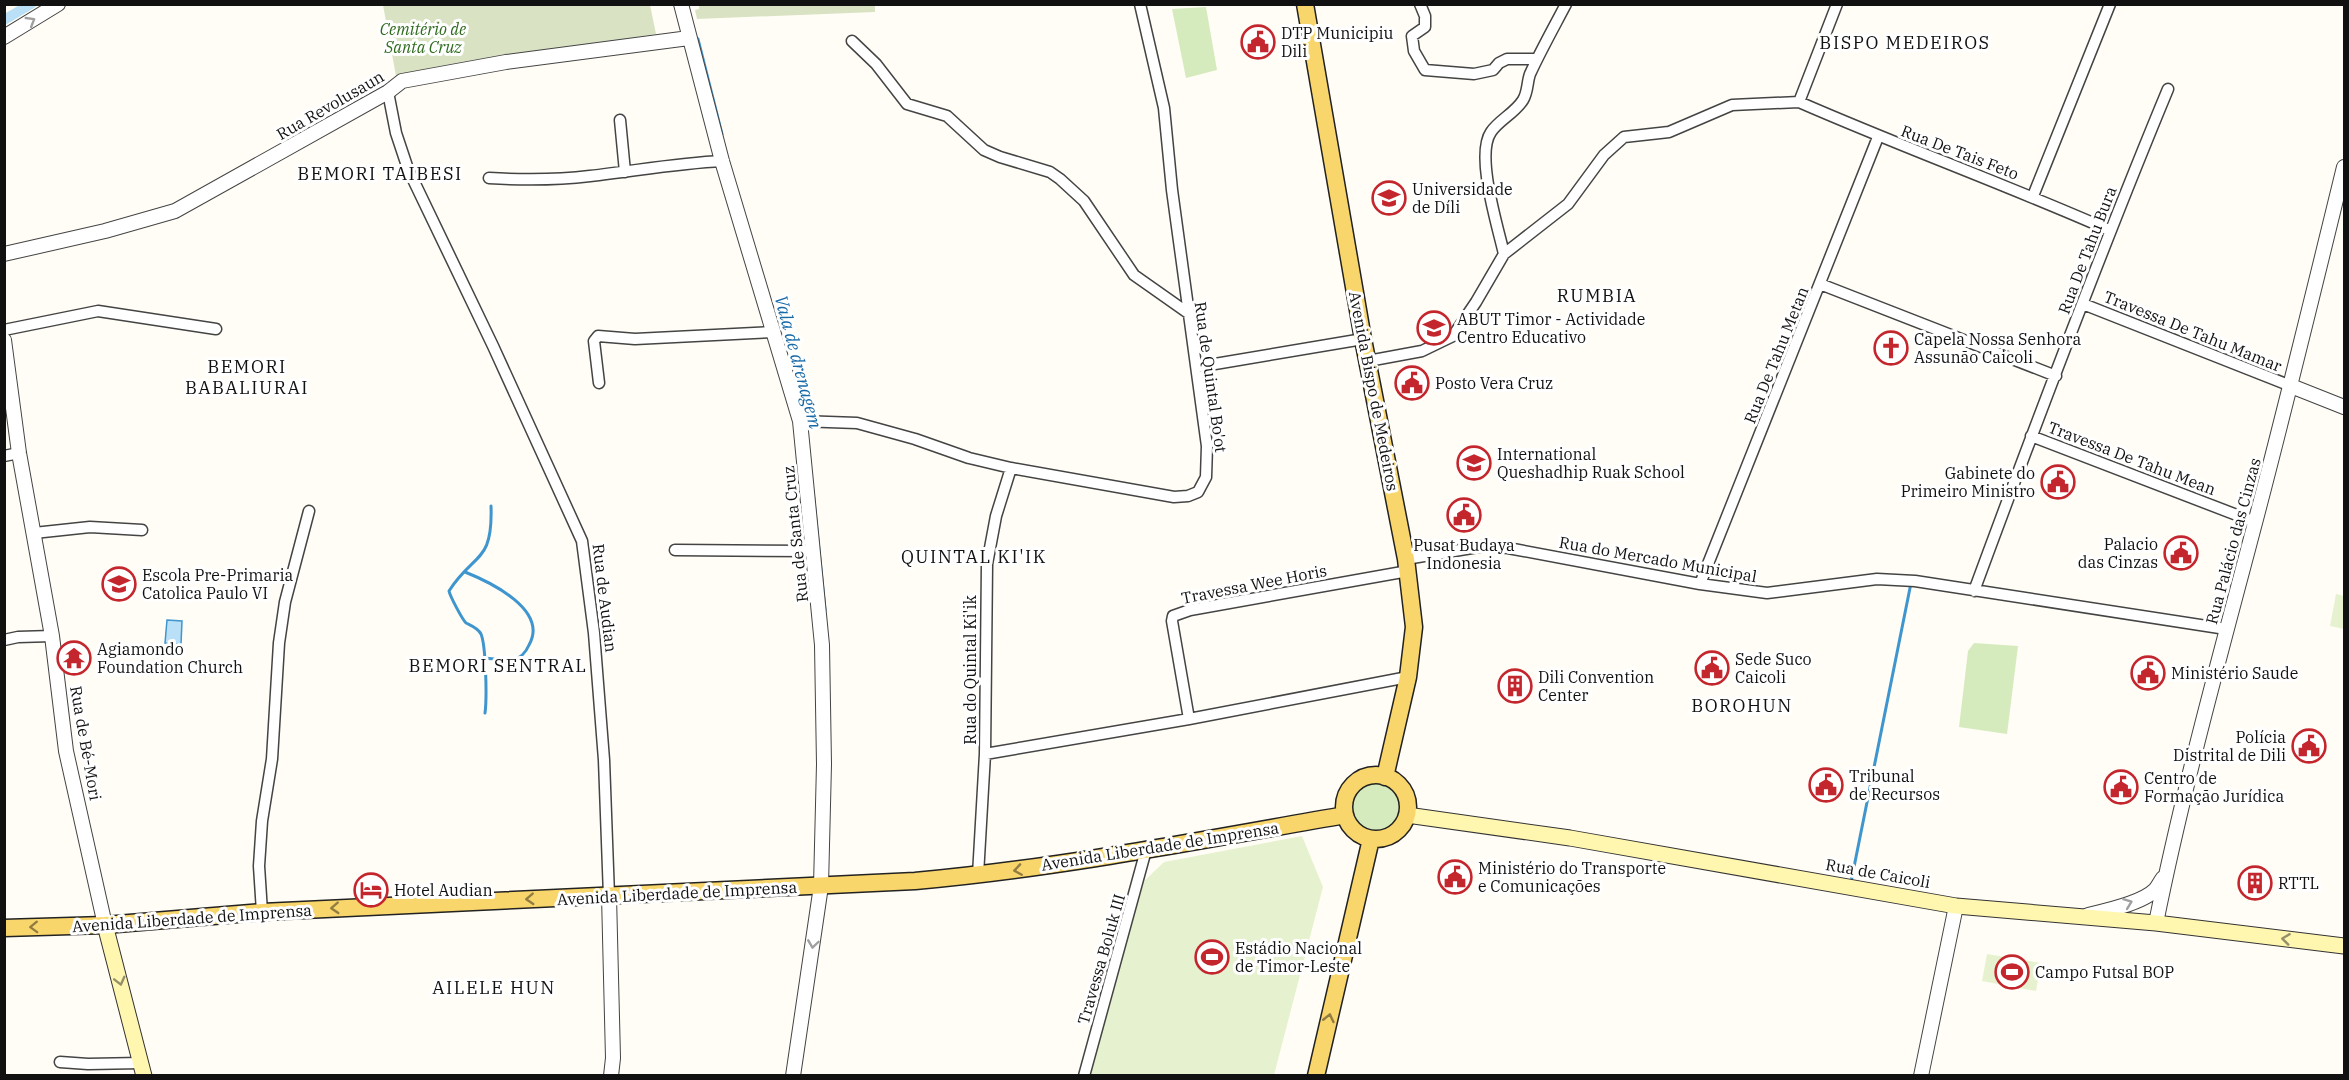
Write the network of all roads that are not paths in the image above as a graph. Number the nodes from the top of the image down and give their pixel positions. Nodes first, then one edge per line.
1 (58, 4) edge
2 (681, 4) edge
3 (1140, 4) edge
4 (1305, 4) edge
5 (1420, 4) edge
6 (1566, 4) edge
7 (1837, 4) edge
8 (2110, 4) edge
9 (4, 37) edge
10 (689, 38) junction
11 (852, 41) dead end
12 (1537, 59) junction
13 (2168, 89) dead end
14 (388, 93) junction
15 (1799, 102) junction
16 (620, 120) dead end
17 (1878, 136) junction
18 (723, 160) junction
19 (2344, 167) edge
20 (625, 172) junction
21 (489, 178) dead end
22 (2033, 196) junction
23 (2109, 230) junction
24 (4, 254) edge
25 (1504, 254) junction
26 (1820, 284) junction
27 (2083, 304) junction
28 (1188, 313) junction
29 (4, 330) edge
30 (216, 330) dead end
31 (774, 332) junction
32 (1363, 339) junction
33 (4, 340) edge
34 (1368, 361) junction
35 (1197, 367) junction
36 (2056, 376) junction
37 (599, 384) dead end
38 (2291, 386) junction
39 (2344, 407) edge
40 (805, 421) junction
41 (10, 424) edge
42 (2031, 436) junction
43 (19, 453) junction
44 (4, 456) edge
45 (1011, 468) junction
46 (309, 511) dead end
47 (2255, 522) junction
48 (142, 530) dead end
49 (34, 533) junction
50 (675, 550) dead end
51 (813, 551) junction
52 (1407, 565) junction
53 (1700, 584) junction
54 (1974, 591) junction
55 (2226, 629) junction
56 (52, 636) junction
57 (4, 640) edge
58 (1408, 677) junction
59 (1189, 719) junction
60 (985, 754) junction
61 (1385, 777) junction
62 (1407, 814) junction
63 (1345, 815) junction
64 (1371, 839) junction
65 (1146, 850) junction
66 (2166, 873) junction
67 (978, 876) junction
68 (821, 886) junction
69 (609, 896) junction
70 (1956, 906) junction
71 (262, 912) junction
72 (2081, 916) junction
73 (2156, 923) junction
74 (105, 924) junction
75 (4, 928) edge
76 (2344, 945) edge
77 (60, 1062) dead end
78 (142, 1069) edge
79 (611, 1076) edge
80 (793, 1076) edge
81 (1084, 1076) edge
82 (1316, 1076) edge
83 (1921, 1076) edge

9 -> 1 street
2 - 10 street, Rua de Santa Cruz
3 - 28 street, Rua de Quintal Bo'ot
4 - 32 main road, Avenida Bispo de Medeiros
5 - 12 street
6 - 12 street
7 - 15 street
8 - 22 street
10 - 14 street, Rua Revolusaun
10 - 18 street, Rua de Santa Cruz
11 - 28 street
12 - 25 street
13 - 23 street, Rua De Tahu Bura
14 - 24 street, Rua Revolusaun
14 - 69 street, Rua de Audian
15 - 17 street, Rua De Tais Feto
15 - 25 street
16 - 20 street
17 - 22 street, Rua De Tais Feto
17 - 26 street, Rua De Tahu Metan
18 - 20 street
18 - 31 street, Rua de Santa Cruz
19 - 38 street, Rua Palácio das Cinzas
20 - 21 street
22 - 23 street, Rua De Tais Feto
23 - 27 street, Rua De Tahu Bura
25 - 34 street
26 - 36 street
26 - 53 street, Rua De Tahu Metan
27 - 36 street, Rua De Tahu Bura
27 - 38 street, Travessa De Tahu Mamar
28 - 35 street, Rua de Quintal Bo'ot
29 - 30 street
31 - 37 street
31 - 40 street, Rua de Santa Cruz
32 - 34 main road, Avenida Bispo de Medeiros
32 - 35 street
33 - 41 street, Rua de Bé-Mori
34 - 52 main road, Avenida Bispo de Medeiros
35 - 45 street, Rua de Quintal Bo'ot
36 - 42 street, Rua De Tahu Bura
38 - 39 street
38 - 47 street, Rua Palácio das Cinzas
40 - 45 street, Rua de Quintal Bo'ot
40 - 51 street, Rua de Santa Cruz
41 - 43 street, Rua de Bé-Mori
42 - 47 street, Travessa De Tahu Mean
42 - 54 street, Rua De Tahu Bura
43 - 44 street
43 - 49 street, Rua de Bé-Mori
45 - 60 street, Rua do Quintal Ki'ik
46 - 71 street
47 - 55 street, Rua Palácio das Cinzas
48 - 49 street
49 - 56 street, Rua de Bé-Mori
50 - 51 street
51 - 68 street, Rua de Santa Cruz
52 - 53 street, Rua do Mercado Municipal
52 - 58 main road, Avenida Bispo de Medeiros
52 - 59 street, Travessa Wee Horis
53 - 54 street, Rua do Mercado Municipal
54 - 55 street, Rua do Mercado Municipal
55 - 66 street, Rua Palácio das Cinzas
56 - 57 street
56 - 74 street, Rua de Bé-Mori
58 - 59 street
58 - 61 main road, Avenida Bispo de Medeiros
59 - 60 street
60 - 67 street, Rua do Quintal Ki'ik
61 - 62 main road
61 - 63 main road
62 - 64 main road
62 - 70 main road, Rua de Caicoli
63 - 64 main road
63 - 65 main road, Avenida Liberdade de Imprensa
82 -> 64 main road
65 -> 67 main road, Avenida Liberdade de Imprensa
65 - 81 street, Travessa Boluk III
72 -> 66 street
66 - 73 street, Rua Palácio das Cinzas
67 - 68 main road, Avenida Liberdade de Imprensa
68 - 69 main road, Avenida Liberdade de Imprensa
68 -> 80 street, Rua de Santa Cruz
69 -> 71 main road, Avenida Liberdade de Imprensa
69 - 79 street, Rua de Audian
70 - 72 main road, Rua de Caicoli
70 - 83 street
71 - 74 main road, Avenida Liberdade de Imprensa
72 - 73 main road, Rua de Caicoli
76 -> 73 main road, Rua de Caicoli
74 -> 75 main road, Avenida Liberdade de Imprensa
74 -> 78 main road, Rua de Bé-Mori
77 - 78 street

